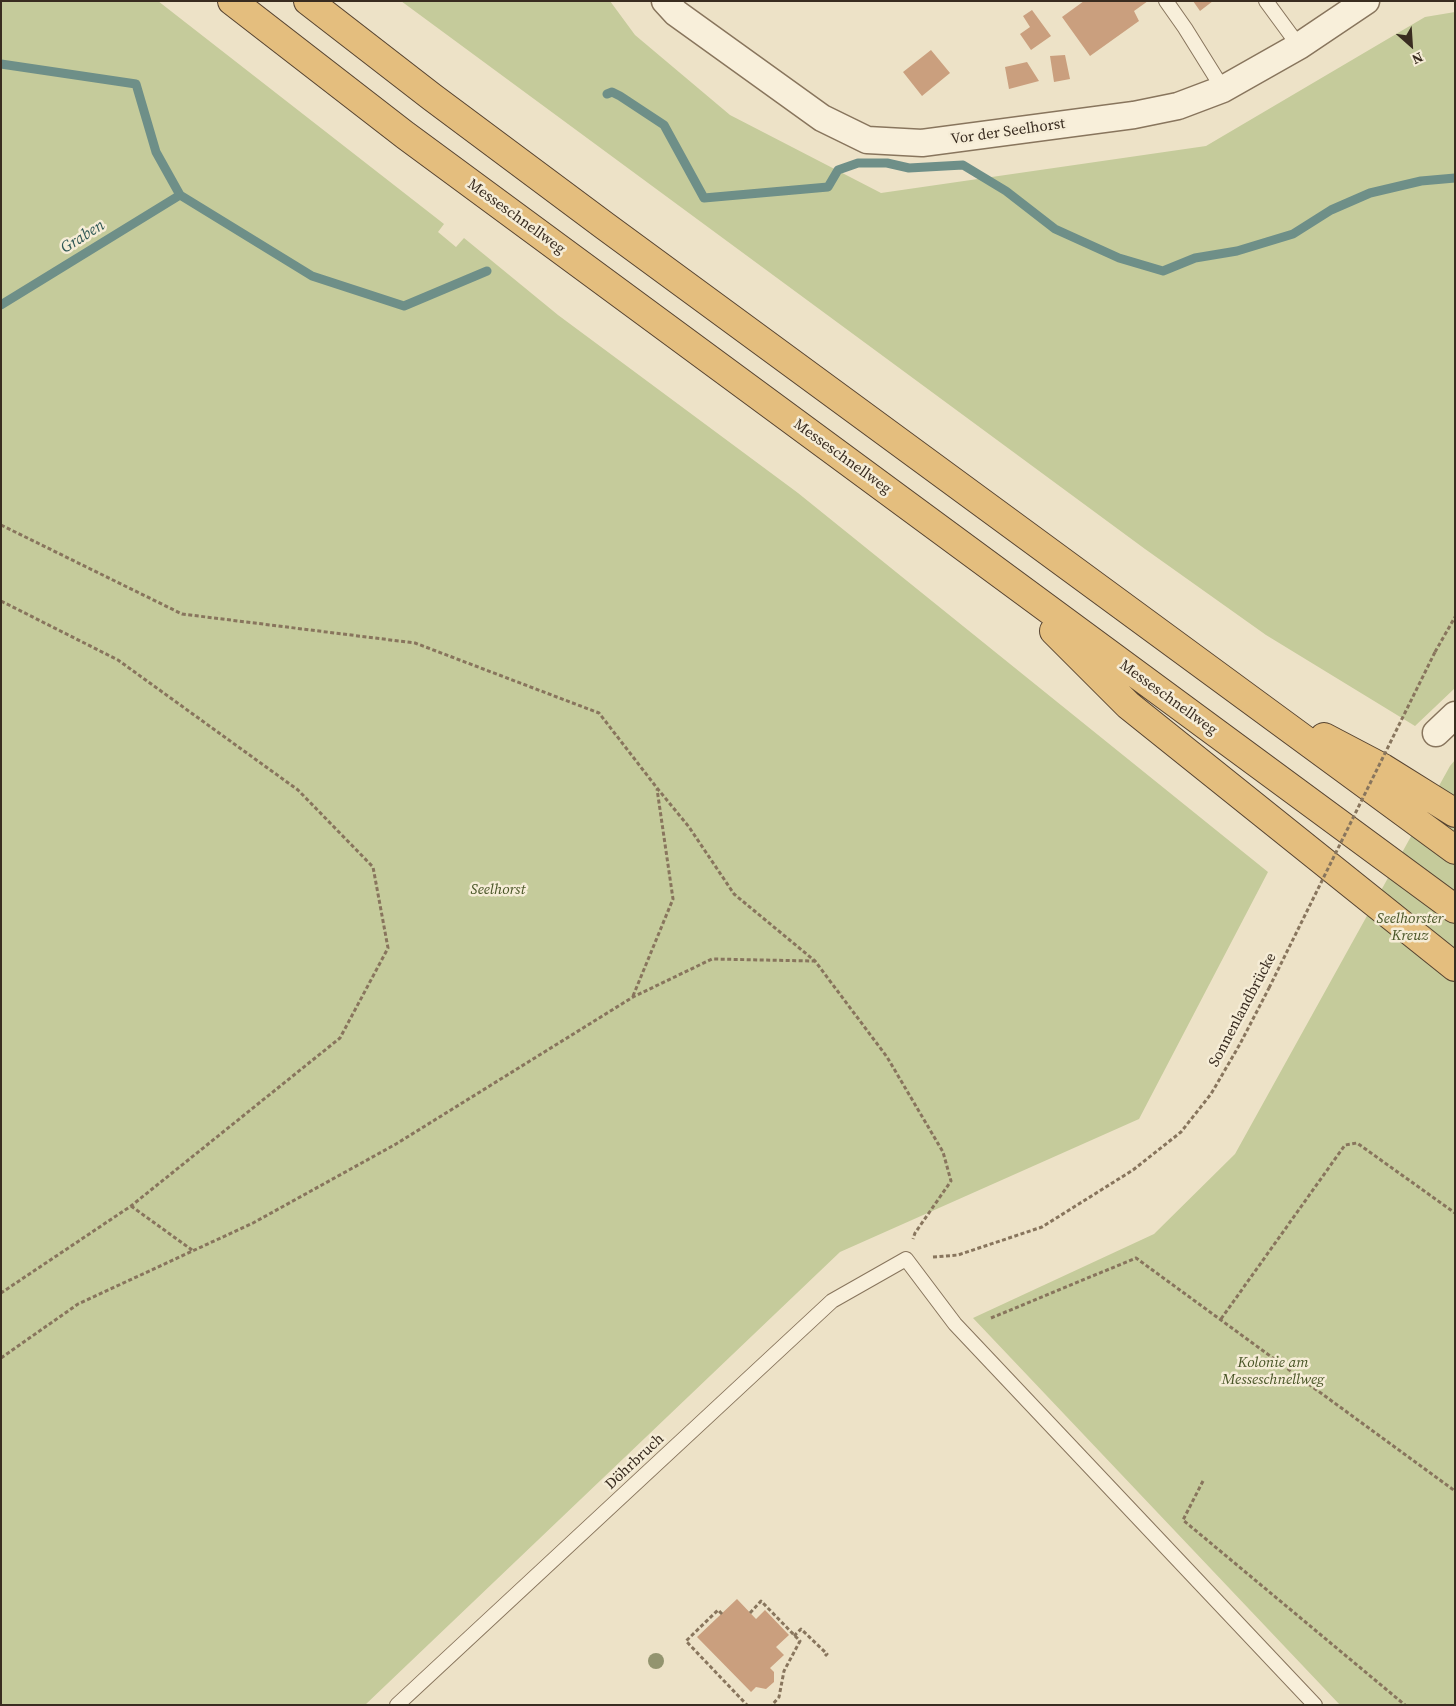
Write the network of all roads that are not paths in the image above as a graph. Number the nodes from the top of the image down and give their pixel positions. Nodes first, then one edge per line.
1 (232, 1) edge
2 (308, 1) edge
3 (665, 1) edge
4 (1166, 1) edge
5 (1266, 1) edge
6 (1366, 1) edge
7 (1299, 46) junction
8 (1224, 89) junction
9 (987, 565) junction
10 (1247, 698) junction
11 (1455, 716) edge
12 (1436, 733) dead end
13 (1455, 813) edge
14 (1455, 850) edge
15 (1455, 910) edge
16 (1455, 967) edge
17 (397, 1705) edge
18 (1315, 1705) edge

1 - 9 highway, Messeschnellweg
2 - 10 highway
3 - 8 street, Vor der Seelhorst
4 - 8 lane
5 - 7 lane
6 - 7 street, Vor der Seelhorst
7 - 8 street, Vor der Seelhorst
9 - 15 highway, Messeschnellweg
9 - 16 highway
10 - 13 highway
10 - 14 highway
11 - 12 street
17 - 18 lane, Döhrbruch

